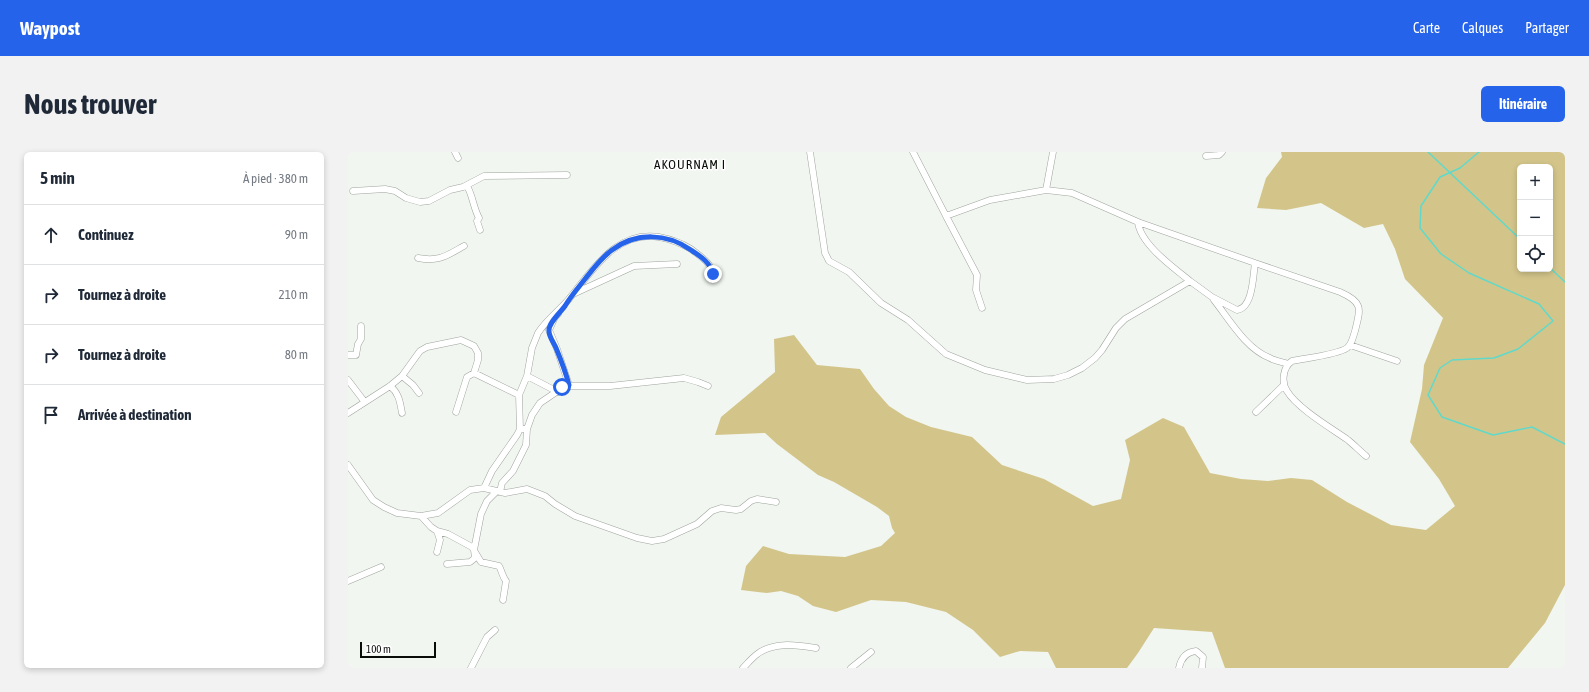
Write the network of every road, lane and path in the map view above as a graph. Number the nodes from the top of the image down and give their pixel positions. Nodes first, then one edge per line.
1 (810, 152) edge
2 (913, 152) edge
3 (1053, 152) edge
4 (1222, 152) edge
5 (1206, 156) dead end
6 (567, 175) dead end
7 (467, 186) junction
8 (1046, 190) junction
9 (354, 191) dead end
10 (946, 216) junction
11 (1138, 222) junction
12 (480, 230) dead end
13 (464, 246) dead end
14 (418, 258) dead end
15 (1255, 263) junction
16 (678, 264) dead end
17 (713, 279) dead end
18 (1190, 281) junction
19 (570, 297) junction
20 (1212, 297) junction
21 (982, 308) dead end
22 (361, 326) dead end
23 (542, 326) junction
24 (549, 330) junction
25 (1350, 345) junction
26 (348, 355) edge
27 (1397, 361) dead end
28 (1288, 364) junction
29 (474, 373) junction
30 (402, 376) junction
31 (527, 376) junction
32 (348, 380) edge
33 (569, 385) junction
34 (1284, 385) junction
35 (390, 386) junction
36 (708, 386) dead end
37 (558, 392) junction
38 (420, 393) dead end
39 (519, 394) junction
40 (364, 401) junction
41 (348, 412) edge
42 (456, 412) dead end
43 (1256, 412) dead end
44 (402, 413) dead end
45 (520, 429) junction
46 (527, 429) junction
47 (1366, 456) dead end
48 (348, 465) edge
49 (484, 488) junction
50 (499, 492) junction
51 (776, 502) dead end
52 (421, 516) junction
53 (437, 532) junction
54 (474, 550) junction
55 (437, 552) dead end
56 (447, 564) dead end
57 (381, 567) dead end
58 (348, 581) edge
59 (503, 600) dead end
60 (495, 630) dead end
61 (816, 648) dead end
62 (871, 652) dead end
63 (471, 668) edge
64 (743, 668) edge
65 (851, 668) edge
66 (1179, 668) edge
67 (1202, 668) edge

1 - 18 street
2 - 10 street
3 - 8 street
4 - 5 street
6 - 7 street
7 - 9 street
7 - 12 street
8 - 10 street
8 - 11 street
10 - 21 street
11 - 15 street
11 - 18 street
13 - 14 street
15 - 20 street
15 - 25 street
16 - 19 street
17 - 19 street
18 - 20 street
19 - 23 street
19 - 24 street
20 - 28 street
22 - 26 street
23 - 24 street
23 - 31 street
24 - 33 street
25 - 27 street
25 - 28 street
28 - 34 street
29 - 30 street
29 - 39 street
29 - 42 street
30 - 35 street
30 - 38 street
31 - 37 street
31 - 39 street
32 - 40 street
33 - 36 street
33 - 37 street
34 - 43 street
34 - 47 street
35 - 40 street
35 - 44 street
37 - 46 street
39 - 45 street
40 - 41 street
45 - 46 street
45 - 49 street
46 - 50 street
48 - 52 street
49 - 50 street
49 - 52 street
50 - 51 street
50 - 54 street
52 - 53 street
53 - 54 street
53 - 55 street
54 - 56 street
54 - 59 street
57 - 58 street
60 - 63 street
61 - 64 street
62 - 65 street
66 - 67 street

